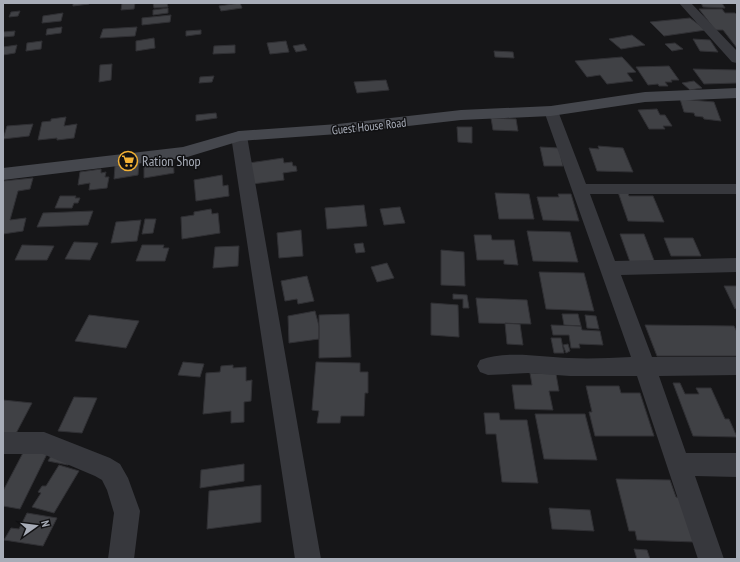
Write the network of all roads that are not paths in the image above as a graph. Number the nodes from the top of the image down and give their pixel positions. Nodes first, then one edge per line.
1 (685, 3) edge
2 (737, 59) edge
3 (737, 93) edge
4 (551, 111) junction
5 (239, 136) junction
6 (3, 174) edge
7 (580, 189) junction
8 (737, 189) edge
9 (737, 265) edge
10 (608, 268) junction
11 (488, 366) dead end
12 (737, 366) edge
13 (645, 367) junction
14 (3, 443) edge
15 (679, 464) junction
16 (737, 464) edge
17 (120, 559) edge
18 (308, 559) edge
19 (711, 559) edge

1 - 2 street
3 - 4 main road, Guest House Road
4 - 5 main road, Guest House Road
4 - 7 street
5 - 6 main road, Guest House Road
5 - 18 street
7 - 8 street
7 - 10 street
9 - 10 street
10 - 13 street
11 - 13 street
12 - 13 street
13 - 15 street
14 - 17 street
15 - 16 street
15 - 19 street

